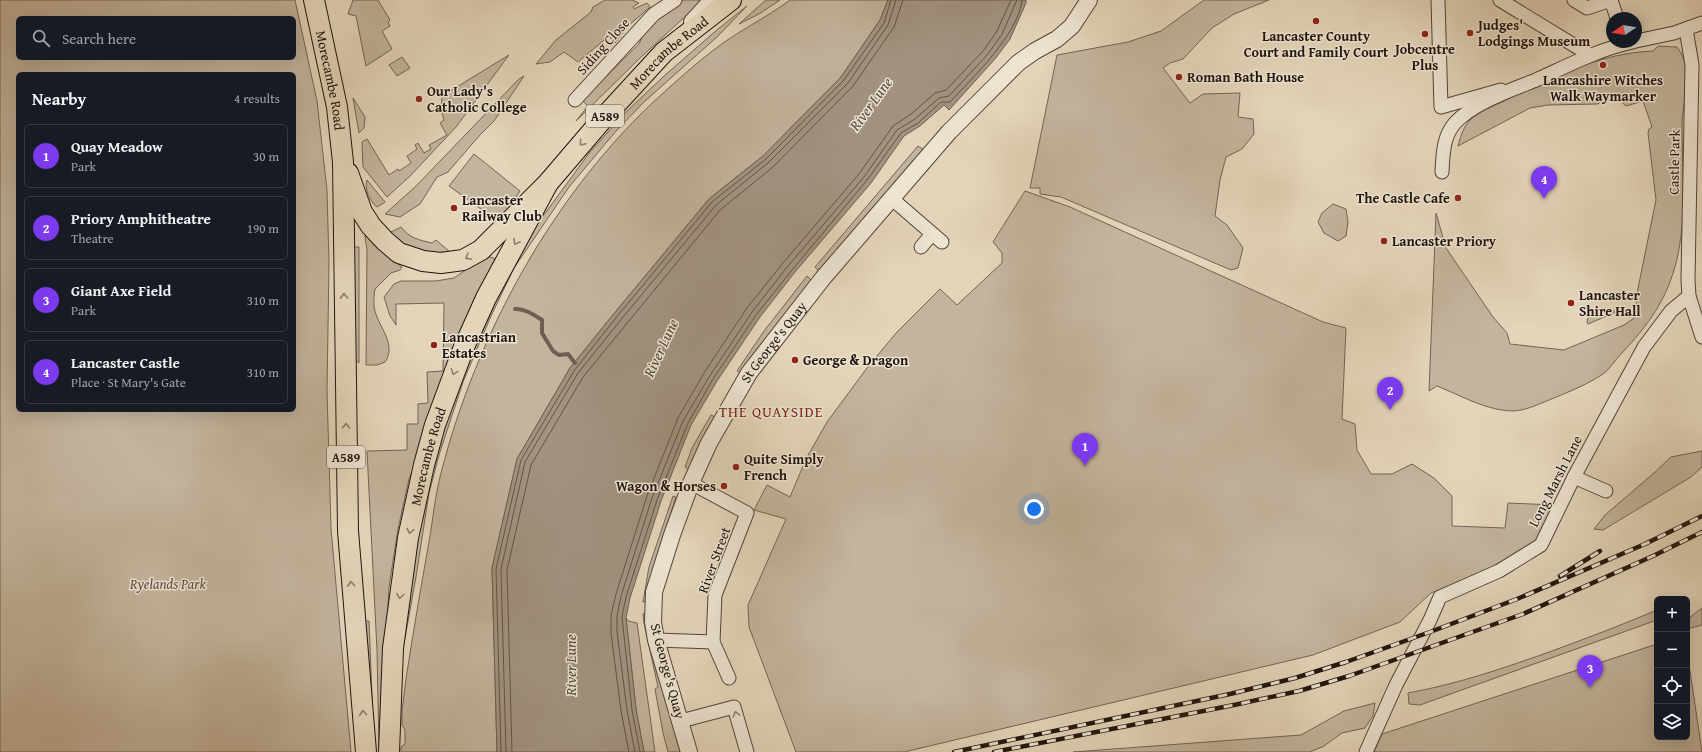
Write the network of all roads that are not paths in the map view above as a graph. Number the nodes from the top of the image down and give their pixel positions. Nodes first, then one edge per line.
1 (314, 0) edge
2 (675, 0) edge
3 (712, 0) edge
4 (731, 0) edge
5 (1088, 0) edge
6 (1438, 0) edge
7 (1500, 0) edge
8 (1574, 0) edge
9 (1611, 0) edge
10 (1615, 12) edge
11 (1702, 23) edge
12 (1686, 29) junction
13 (1642, 39) edge
14 (1611, 48) edge
15 (664, 52) junction
16 (1590, 55) junction
17 (1517, 87) junction
18 (575, 100) dead end
19 (344, 162) junction
20 (1442, 172) dead end
21 (548, 183) junction
22 (891, 198) junction
23 (922, 247) dead end
24 (1689, 296) junction
25 (1702, 337) edge
26 (1574, 477) junction
27 (691, 483) junction
28 (1606, 491) dead end
29 (656, 640) junction
30 (713, 642) junction
31 (729, 678) dead end
32 (680, 721) junction
33 (366, 752) edge
34 (389, 752) edge
35 (689, 752) edge
36 (747, 752) edge
37 (1366, 752) edge

1 - 19 main road, Morecambe Road / A589
2 - 18 street, Siding Close
3 - 15 street
4 - 15 main road, Morecambe Road / A589
5 - 22 street, St George's Quay
6 - 17 street
7 - 16 street
8 - 9 street
9 - 10 street
11 - 12 street
12 - 13 street
12 - 24 street, Castle Park
14 - 16 street
15 -> 21 main road, Morecambe Road / A589
16 - 17 street
17 - 20 street
21 -> 19 main road, Morecambe Road / A589
33 -> 19 main road, Morecambe Road / A589
21 -> 34 main road, Morecambe Road / A589
22 - 23 street
22 - 27 street, St George's Quay
24 - 25 street, Castle Park
24 - 26 street, Long Marsh Lane
26 - 28 street
26 - 37 street, Long Marsh Lane
27 - 29 street, St George's Quay
27 - 30 street, River Street
29 - 30 street
29 - 32 street, St George's Quay
30 - 31 street, River Street
32 - 35 street, St George's Quay
36 -> 32 street

